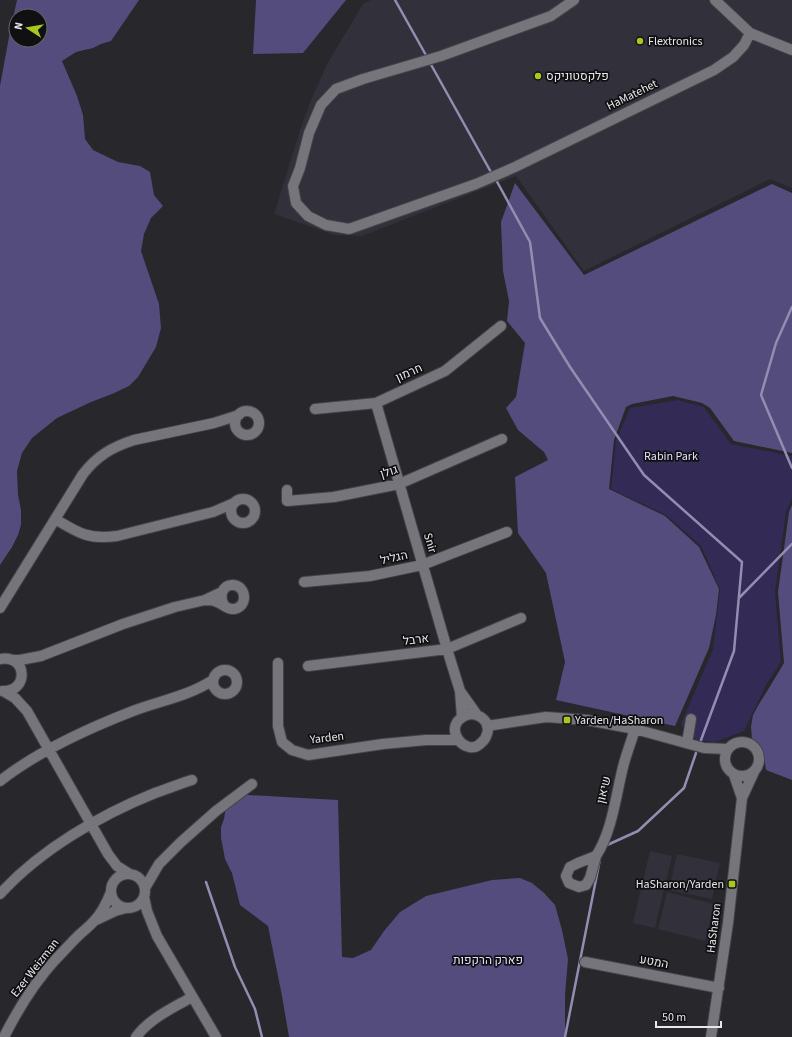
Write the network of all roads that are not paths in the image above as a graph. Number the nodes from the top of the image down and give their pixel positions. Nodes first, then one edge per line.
1 (715, 0) edge
2 (570, 2) edge
3 (750, 33) junction
4 (792, 50) edge
5 (501, 326) dead end
6 (376, 402) junction
7 (315, 409) dead end
8 (239, 415) junction
9 (214, 423) junction
10 (236, 428) junction
11 (502, 439) dead end
12 (399, 484) junction
13 (287, 490) dead end
14 (234, 503) junction
15 (213, 512) junction
16 (233, 518) junction
17 (55, 519) junction
18 (507, 532) dead end
19 (422, 564) junction
20 (304, 582) dead end
21 (222, 592) junction
22 (205, 600) junction
23 (224, 605) junction
24 (0, 608) edge
25 (521, 618) dead end
26 (447, 650) junction
27 (43, 655) junction
28 (5, 658) edge
29 (278, 663) dead end
30 (308, 666) dead end
31 (21, 679) junction
32 (213, 680) junction
33 (2, 691) edge
34 (194, 691) junction
35 (460, 691) junction
36 (218, 692) junction
37 (27, 711) junction
38 (477, 715) junction
39 (691, 719) dead end
40 (459, 721) junction
41 (487, 726) junction
42 (635, 729) junction
43 (434, 740) junction
44 (458, 740) junction
45 (686, 743) junction
46 (704, 748) junction
47 (728, 749) junction
48 (48, 750) junction
49 (725, 764) junction
50 (754, 772) junction
51 (734, 775) junction
52 (192, 780) dead end
53 (0, 781) edge
54 (252, 784) dead end
55 (742, 798) junction
56 (91, 824) junction
57 (108, 854) junction
58 (596, 856) dead end
59 (159, 864) junction
60 (132, 874) junction
61 (114, 881) junction
62 (110, 892) junction
63 (145, 893) junction
64 (0, 894) edge
65 (129, 908) junction
66 (95, 921) junction
67 (152, 924) junction
68 (585, 962) dead end
69 (719, 988) junction
70 (192, 997) junction
71 (4, 1037) edge
72 (136, 1037) edge
73 (216, 1037) edge
74 (712, 1037) edge

1 - 3 street
2 - 3 street, HaMatehet
3 - 4 street
5 - 6 street, חרמון
6 - 7 street, חרמון
6 - 12 street, Snir
8 - 9 street
8 - 10 street
8 - 10 street
9 - 10 street
9 - 17 street
11 - 12 street, גולן
12 - 13 street, גולן
12 - 19 street, Snir
14 - 15 street
14 - 16 street
14 - 16 street
15 - 16 street
15 - 17 street
17 - 24 street
18 - 19 street, הגליל
19 - 20 street, הגליל
19 - 26 street, Snir
21 - 22 street
21 - 23 street
21 - 23 street
22 - 23 street
22 - 27 street
25 - 26 street, ארבל
26 - 30 street, ארבל
26 - 35 street, Snir
27 - 28 street
27 - 31 street
28 - 31 street
29 - 43 street, Yarden
31 - 33 street
31 - 37 street
32 - 34 street
32 - 36 street
32 - 36 street
33 - 37 street
34 - 36 street
34 - 48 street
35 - 38 street, Snir
35 - 40 street, Snir
37 - 48 street
38 - 40 street
38 - 41 street
39 - 45 street
40 - 43 street, Yarden
40 - 44 street
41 - 42 street
41 - 44 street
42 - 45 street
42 - 58 street, שיאון
43 - 44 street, Yarden
45 - 46 street
46 - 47 street
46 - 49 street
47 - 49 street
47 - 50 street
48 - 53 street
48 - 56 street
49 - 51 street
50 - 51 street
50 - 55 street, HaSharon
51 - 55 street, HaSharon
52 - 56 street
54 - 59 street
55 - 69 street, HaSharon
56 - 57 street
56 - 64 street
57 - 60 street
57 - 61 street
59 - 60 street
59 - 63 street
60 - 61 street
60 - 63 street
61 - 62 street
62 - 65 street
62 - 66 street
63 - 65 street
63 - 67 street
65 - 66 street
65 - 67 street
66 - 71 street, Ezer Weizman
67 - 70 street
68 - 69 street, המטע
69 - 74 street, HaSharon
70 - 72 street
70 - 73 street

